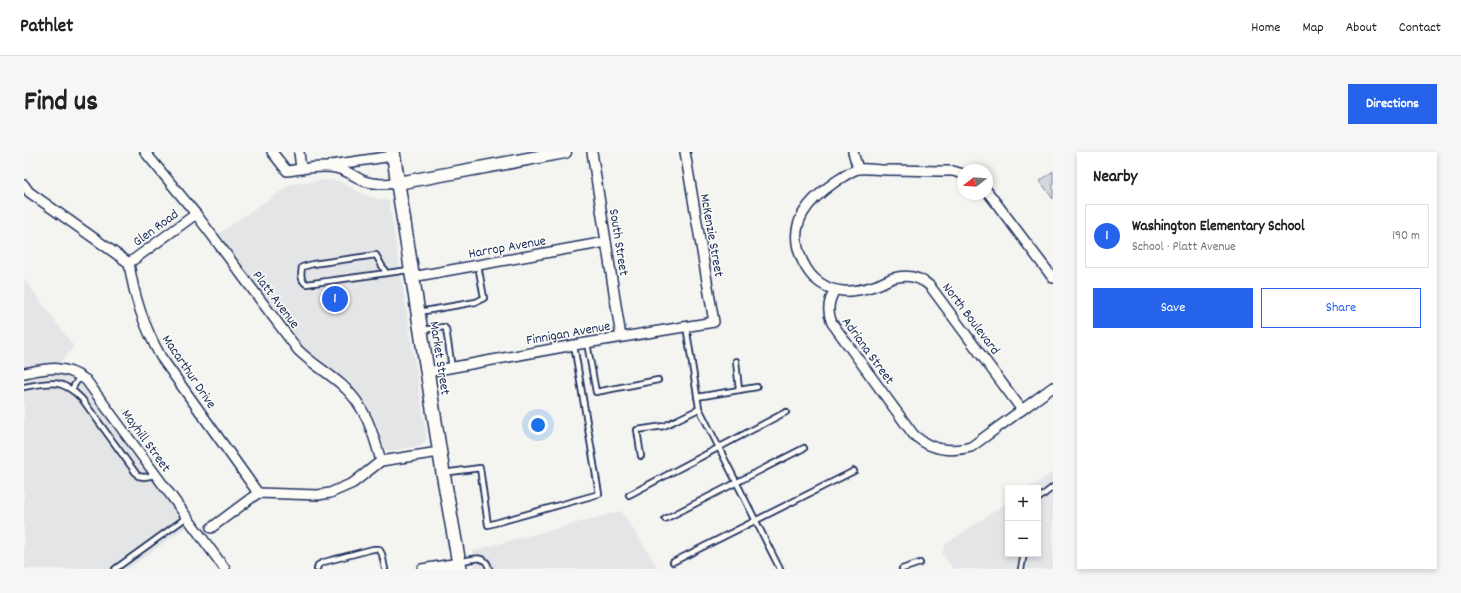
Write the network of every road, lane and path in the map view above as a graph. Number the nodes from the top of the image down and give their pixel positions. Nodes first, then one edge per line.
1 (145, 152) edge
2 (272, 152) edge
3 (299, 152) edge
4 (565, 152) edge
5 (592, 152) edge
6 (685, 152) edge
7 (853, 152) edge
8 (393, 154) edge
9 (322, 166) junction
10 (301, 169) junction
11 (858, 169) junction
12 (957, 173) edge
13 (398, 183) junction
14 (26, 191) edge
15 (993, 199) edge
16 (196, 214) junction
17 (606, 242) junction
18 (129, 263) junction
19 (478, 265) junction
20 (386, 273) junction
21 (411, 273) junction
22 (1053, 278) edge
23 (835, 290) junction
24 (418, 312) junction
25 (714, 322) joint
26 (686, 326) junction
27 (421, 330) junction
28 (621, 337) junction
29 (588, 343) junction
30 (574, 345) junction
31 (736, 361) dead end
32 (452, 368) junction
33 (427, 372) junction
34 (24, 373) edge
35 (80, 376) junction
36 (658, 380) dead end
37 (757, 387) dead end
38 (1053, 387) edge
39 (24, 388) edge
40 (72, 389) junction
41 (739, 390) junction
42 (697, 397) junction
43 (699, 409) junction
44 (1022, 410) junction
45 (786, 412) dead end
46 (719, 448) junction
47 (804, 448) dead end
48 (439, 452) junction
49 (641, 456) dead end
50 (381, 461) junction
51 (854, 472) dead end
52 (443, 473) junction
53 (156, 475) junction
54 (737, 484) junction
55 (1053, 487) edge
56 (258, 492) junction
57 (629, 495) dead end
58 (1041, 497) edge
59 (187, 517) junction
60 (665, 519) dead end
61 (756, 522) junction
62 (211, 528) dead end
63 (1023, 557) edge
64 (673, 562) dead end
65 (920, 563) dead end
66 (459, 566) edge
67 (116, 569) edge
68 (225, 569) edge
69 (317, 569) edge
70 (385, 569) edge
71 (422, 569) edge
72 (489, 569) edge
73 (780, 569) edge
74 (902, 569) edge
75 (1021, 569) edge

1 - 16 street, Platt Avenue
2 - 10 street
3 - 10 street
4 - 13 street
5 - 17 street, South Street
6 - 25 street, McKenzie Street
7 - 11 street
8 - 9 street
8 - 13 main road, Market Street
9 - 10 street
9 - 13 street
11 - 12 street
11 - 23 street
13 - 21 main road, Market Street
14 - 18 street
15 - 22 street
16 - 18 street, Glen Road
16 - 50 street, Platt Avenue
17 - 19 street, Harrop Avenue
17 - 28 street, South Street
18 - 56 street, Macarthur Drive
19 - 21 street, Harrop Avenue
19 - 24 lane
20 - 20 lane
20 - 21 lane
21 - 24 main road, Market Street
23 - 44 street, North Boulevard
23 - 44 street, Adriana Street
24 - 27 main road, Market Street
25 - 26 street, Finnigan Avenue
26 - 28 street, Finnigan Avenue
26 - 42 lane
27 - 32 lane
27 - 33 main road, Market Street
28 - 29 street, Finnigan Avenue
29 - 30 street, Finnigan Avenue
29 - 36 lane
30 - 32 street, Finnigan Avenue
30 - 52 lane
31 - 41 lane
32 - 33 street, Finnigan Avenue
33 - 48 main road, Market Street
34 - 35 street, Mayhill Street
35 - 40 lane
35 - 53 street, Mayhill Street
37 - 41 lane
38 - 44 street, Adriana Street
39 - 40 lane
40 - 53 lane
41 - 42 lane
42 - 43 lane
43 - 46 lane
43 - 49 lane
45 - 46 lane
46 - 54 lane
46 - 57 lane
47 - 54 lane
48 - 50 street
48 - 52 main road, Market Street
50 - 56 street
51 - 61 lane
52 - 66 main road, Market Street
53 - 59 street, Mayhill Street
54 - 60 lane
54 - 61 lane
55 - 58 lane
56 - 62 street
59 - 67 lane
59 - 68 street, Mayhill Street
61 - 64 lane
61 - 73 lane
63 - 75 lane
65 - 74 lane
66 - 71 street
66 - 72 lane
69 - 70 lane

